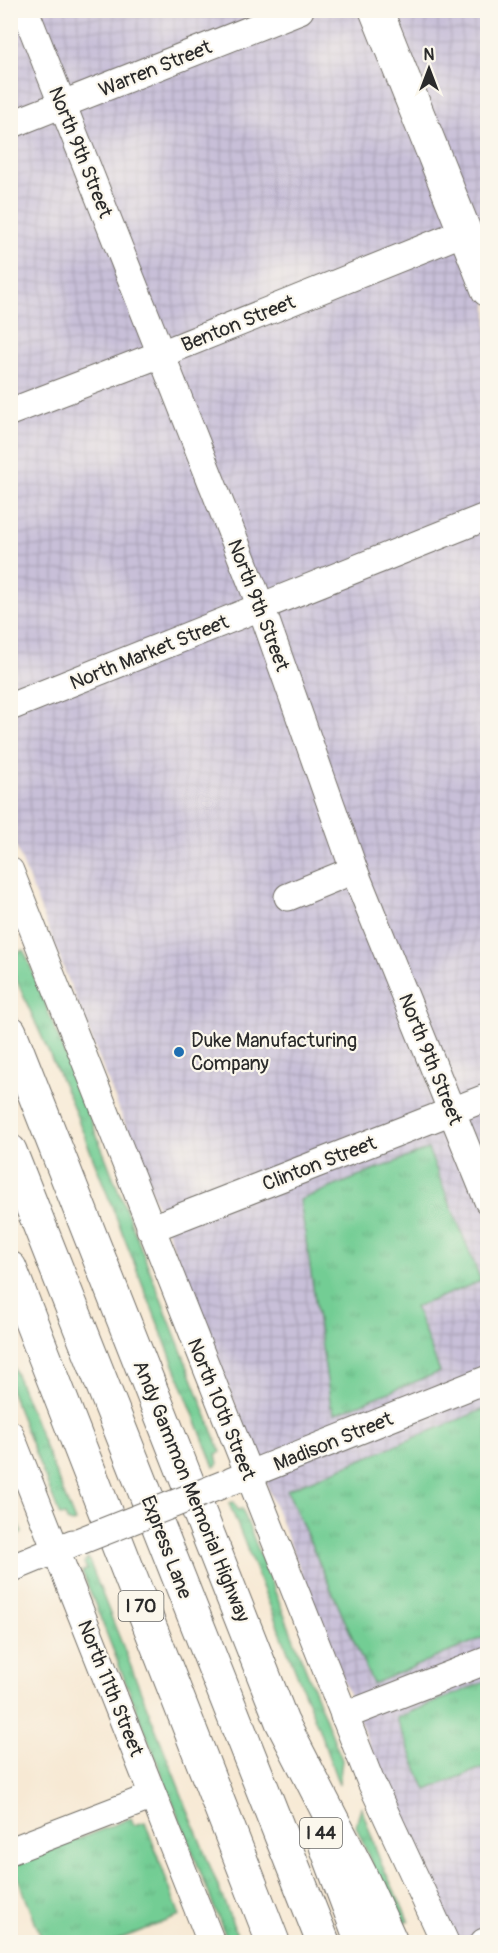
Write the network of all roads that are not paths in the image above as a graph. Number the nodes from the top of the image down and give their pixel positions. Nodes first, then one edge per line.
1 (25, 10) edge
2 (300, 10) edge
3 (376, 10) edge
4 (62, 105) junction
5 (10, 125) edge
6 (464, 232) junction
7 (488, 290) edge
8 (161, 354) junction
9 (10, 412) edge
10 (488, 516) edge
11 (261, 606) junction
12 (10, 707) edge
13 (354, 870) junction
14 (10, 871) edge
15 (288, 897) dead end
16 (10, 1032) edge
17 (488, 1097) edge
18 (452, 1111) junction
19 (10, 1151) edge
20 (488, 1201) edge
21 (150, 1229) junction
22 (10, 1268) edge
23 (488, 1378) edge
24 (10, 1434) edge
25 (236, 1479) junction
26 (68, 1545) junction
27 (10, 1569) edge
28 (488, 1660) edge
29 (344, 1716) junction
30 (282, 1722) junction
31 (153, 1796) junction
32 (10, 1851) edge
33 (211, 1942) edge
34 (273, 1942) edge
35 (322, 1942) edge
36 (362, 1942) edge
37 (391, 1942) edge
38 (445, 1942) edge

1 - 4 street, North 9th Street
2 - 4 street, Warren Street
3 - 6 main road
4 - 5 street, Warren Street
4 - 8 street, North 9th Street
6 - 7 main road
6 - 8 street, Benton Street
8 - 9 street, Benton Street
8 - 11 street, North 9th Street
10 - 11 street, North Market Street
11 - 12 street, North Market Street
11 - 13 street, North 9th Street
13 - 15 street
13 - 18 street, North 9th Street
14 - 21 street, North 10th Street
16 - 30 main road, Andy Gammon Memorial Highway
17 - 18 street, Clinton Street
18 - 20 street, North 9th Street
18 - 21 street, Clinton Street
19 - 35 main road, Express Lane
21 - 25 street, North 10th Street
22 - 34 main road, I 70
23 - 25 street, Madison Street
24 - 26 street, North 11th Street
25 - 26 street, Madison Street, bridge
25 - 29 street, North 10th Street
26 - 27 street, Madison Street
26 - 31 street, North 11th Street
28 - 29 street
29 - 38 street, North 10th Street
30 - 36 main road, I 44
30 - 37 main road, Andy Gammon Memorial Highway
31 - 32 street
31 - 33 street, North 11th Street

